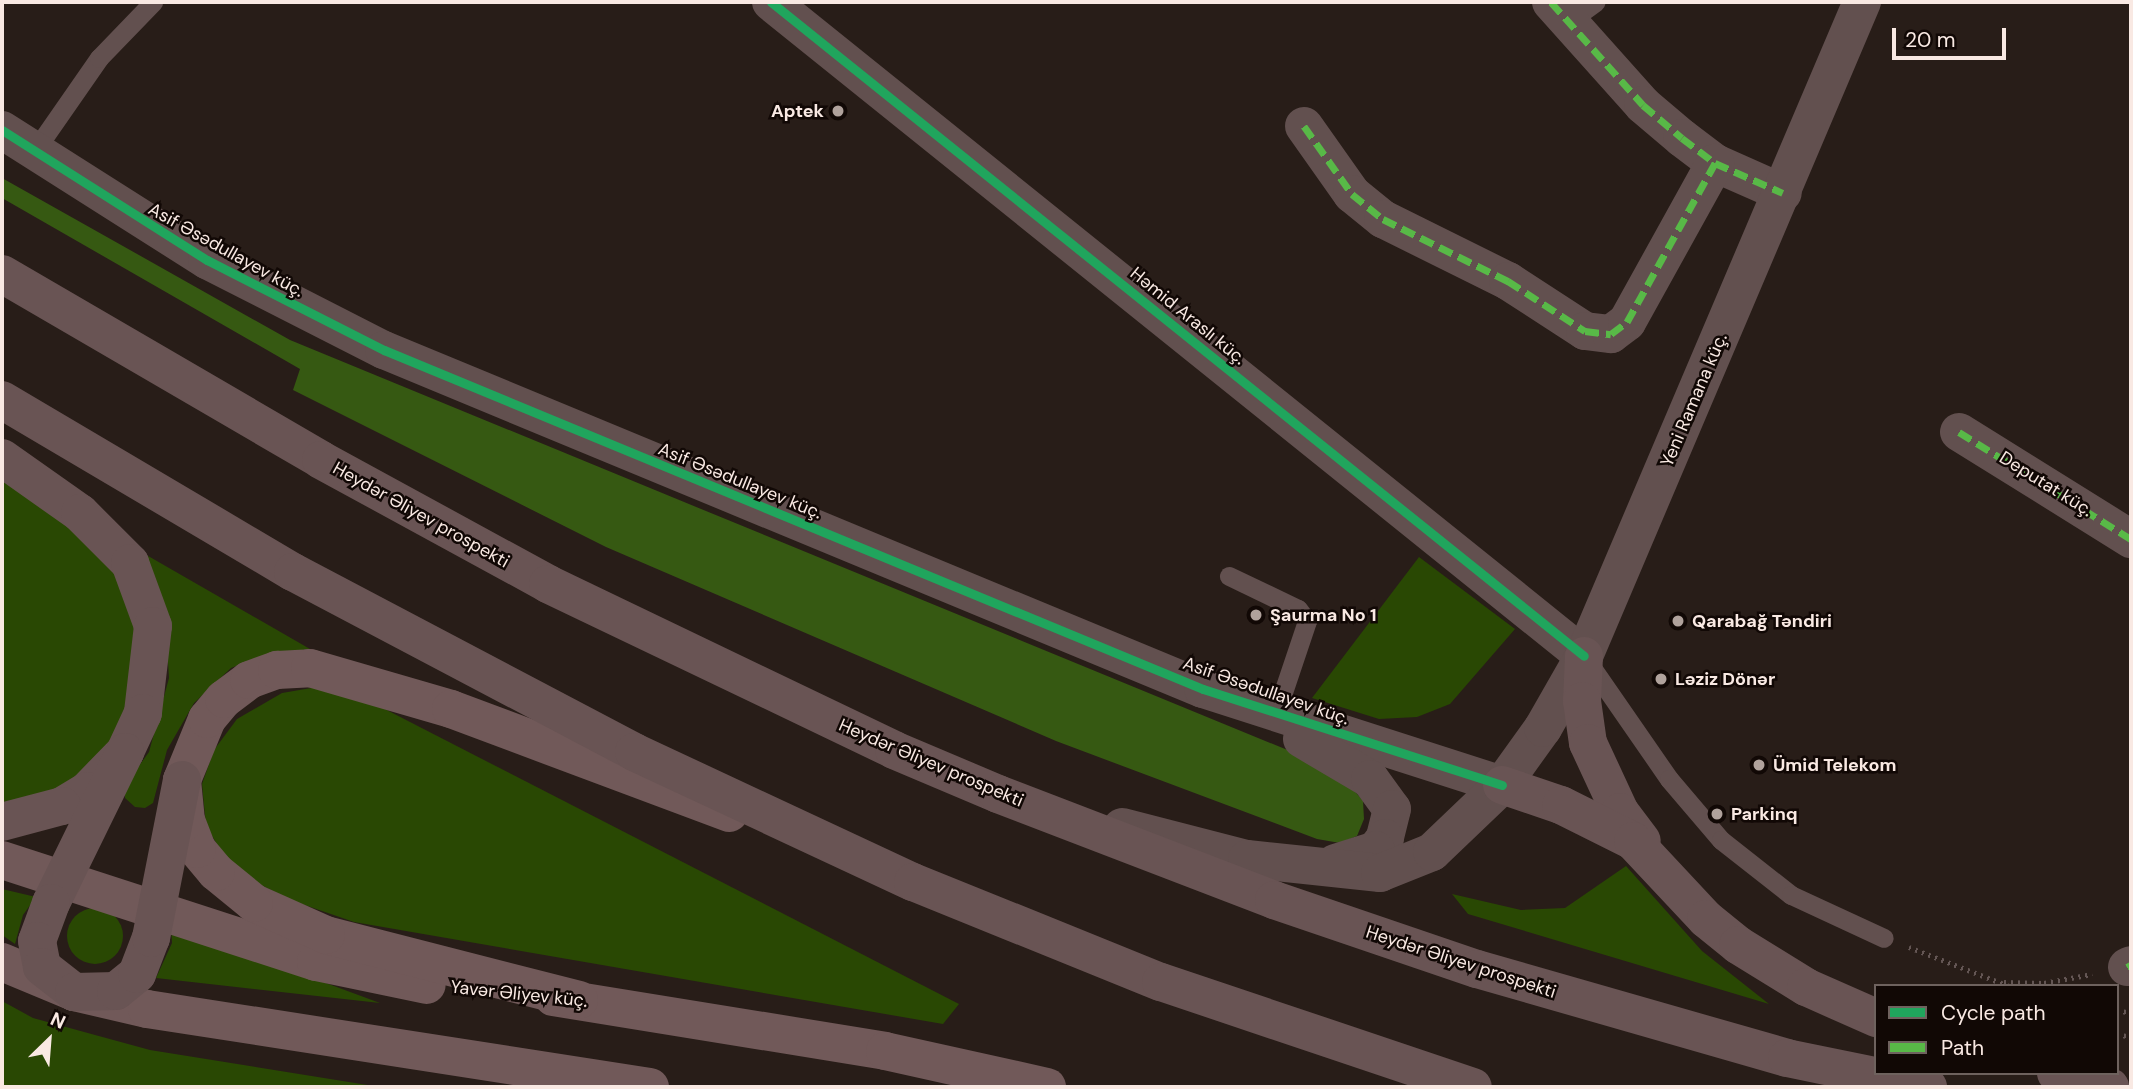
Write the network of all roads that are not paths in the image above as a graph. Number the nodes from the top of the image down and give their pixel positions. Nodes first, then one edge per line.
1 (153, 2) edge
2 (1862, 2) edge
3 (776, 3) edge
4 (1572, 9) edge
5 (1304, 126) dead end
6 (2, 130) edge
7 (33, 153) junction
8 (1715, 163) junction
9 (1783, 192) junction
10 (2, 274) edge
11 (2, 400) edge
12 (1959, 432) dead end
13 (2, 458) edge
14 (2131, 539) edge
15 (1230, 576) dead end
16 (1584, 656) junction
17 (1203, 689) junction
18 (1276, 713) junction
19 (125, 752) junction
20 (182, 780) junction
21 (1502, 785) junction
22 (998, 794) junction
23 (2, 822) edge
24 (2, 860) edge
25 (1290, 867) junction
26 (1663, 868) junction
27 (62, 878) junction
28 (913, 882) junction
29 (158, 908) junction
30 (1884, 938) road end
31 (2, 962) edge
32 (74, 992) junction
33 (579, 1000) junction
34 (1874, 1017) edge
35 (2064, 1075) edge
36 (650, 1087) edge
37 (1047, 1087) edge
38 (1473, 1087) edge
39 (1928, 1087) edge
40 (2110, 1087) edge

1 - 7 lane
2 - 9 street, Yeni Ramana küç.
3 - 16 street, Həmid Araslı küç.
4 - 8 street
5 - 8 street
6 - 7 street, Asif Əsədullayev küç.
7 - 17 street, Asif Əsədullayev küç.
8 - 9 street
9 - 16 street, Yeni Ramana küç.
10 - 22 highway, Heydər Əliyev prospekti
11 - 28 highway
12 - 14 street, Deputat küç.
13 - 19 highway
15 - 18 lane
16 - 21 street, Yeni Ramana küç.
16 - 26 highway
16 - 30 lane
17 - 18 street, Asif Əsədullayev küç.
17 - 25 street
18 - 21 street, Asif Əsədullayev küç.
19 - 23 highway
19 - 27 highway
20 - 28 main road
20 - 29 highway
20 - 33 main road
21 - 25 street, Yeni Ramana küç.
21 - 26 highway
22 - 25 street
22 - 39 highway, Heydər Əliyev prospekti
24 - 27 main road, Yavər Əliyev küç.
26 - 34 highway
27 - 29 main road, Yavər Əliyev küç.
27 - 32 highway
28 - 38 highway
29 - 32 highway
29 - 33 main road, Yavər Əliyev küç.
31 - 32 main road
32 - 36 main road
33 - 37 main road, Yavər Əliyev küç.
35 - 40 highway

